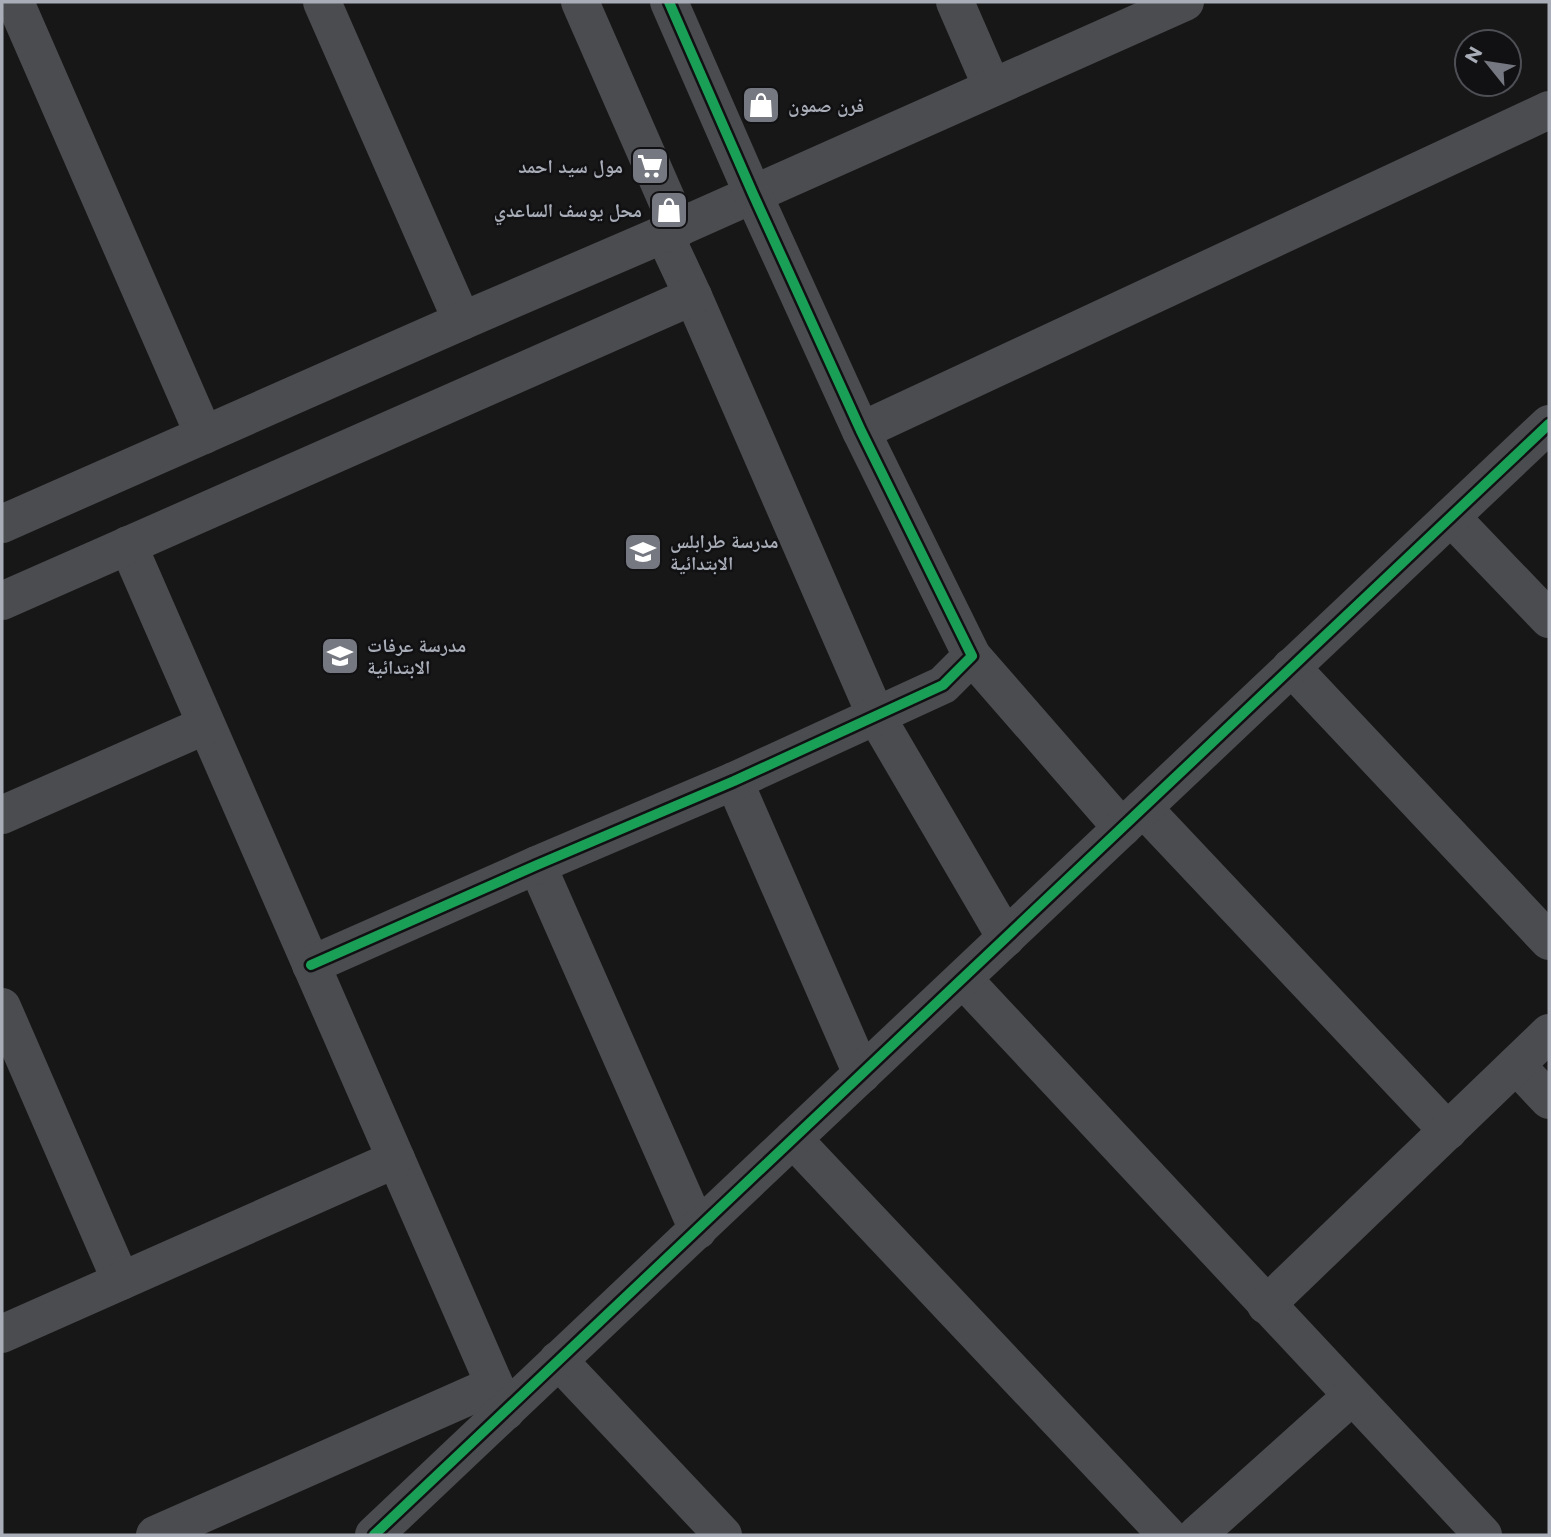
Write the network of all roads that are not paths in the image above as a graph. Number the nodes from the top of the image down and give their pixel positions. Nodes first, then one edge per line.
1 (15, 2) edge
2 (322, 2) edge
3 (580, 2) edge
4 (669, 2) edge
5 (956, 2) edge
6 (1185, 2) edge
7 (992, 87) junction
8 (1549, 110) edge
9 (753, 194) junction
10 (671, 231) junction
11 (693, 296) junction
12 (461, 321) junction
13 (1549, 424) edge
14 (862, 431) junction
15 (204, 435) junction
16 (1451, 517) junction
17 (2, 524) edge
18 (128, 545) junction
19 (2, 601) edge
20 (1549, 619) edge
21 (972, 656) junction
22 (1291, 667) junction
23 (876, 716) junction
24 (206, 725) junction
25 (734, 781) junction
26 (2, 815) edge
27 (1132, 818) junction
28 (537, 865) junction
29 (1006, 939) junction
30 (1549, 941) edge
31 (311, 965) junction
32 (963, 979) junction
33 (2, 1007) edge
34 (1549, 1033) edge
35 (1516, 1065) junction
36 (862, 1074) junction
37 (1549, 1100) edge
38 (1448, 1131) junction
39 (793, 1139) junction
40 (396, 1159) junction
41 (698, 1230) junction
42 (121, 1281) junction
43 (1266, 1304) junction
44 (2, 1334) edge
45 (558, 1360) junction
46 (1352, 1396) junction
47 (500, 1398) junction
48 (155, 1535) edge
49 (374, 1535) edge
50 (723, 1535) edge
51 (1167, 1535) edge
52 (1197, 1535) edge
53 (1483, 1535) edge

1 - 15 street
2 - 12 street
3 - 10 street
4 - 9 street
5 - 7 street
6 - 7 street
7 - 9 street
8 - 14 street
9 - 10 street
9 - 14 street
10 - 11 street
10 - 12 street
11 - 18 street
11 - 23 street
12 - 15 street
13 - 16 street
14 - 21 street
15 - 17 street
16 - 20 street
16 - 22 street
18 - 19 street
18 - 24 street
21 - 23 street
21 - 27 street
22 - 27 street
22 - 30 street
23 - 25 street
23 - 29 street
24 - 26 street
24 - 31 street
25 - 28 street
25 - 36 street
27 - 29 street
27 - 38 street
28 - 31 street
28 - 41 street
29 - 32 street
31 - 40 street
32 - 36 street
32 - 43 street
33 - 42 street
34 - 35 street
35 - 37 street
35 - 38 street
36 - 39 street
38 - 43 street
39 - 41 street
39 - 51 street
40 - 42 street
40 - 47 street
41 - 45 street
42 - 44 street
43 - 46 street
45 - 47 street
45 - 50 street
46 - 52 street
46 - 53 street
47 - 48 street
47 - 49 street

